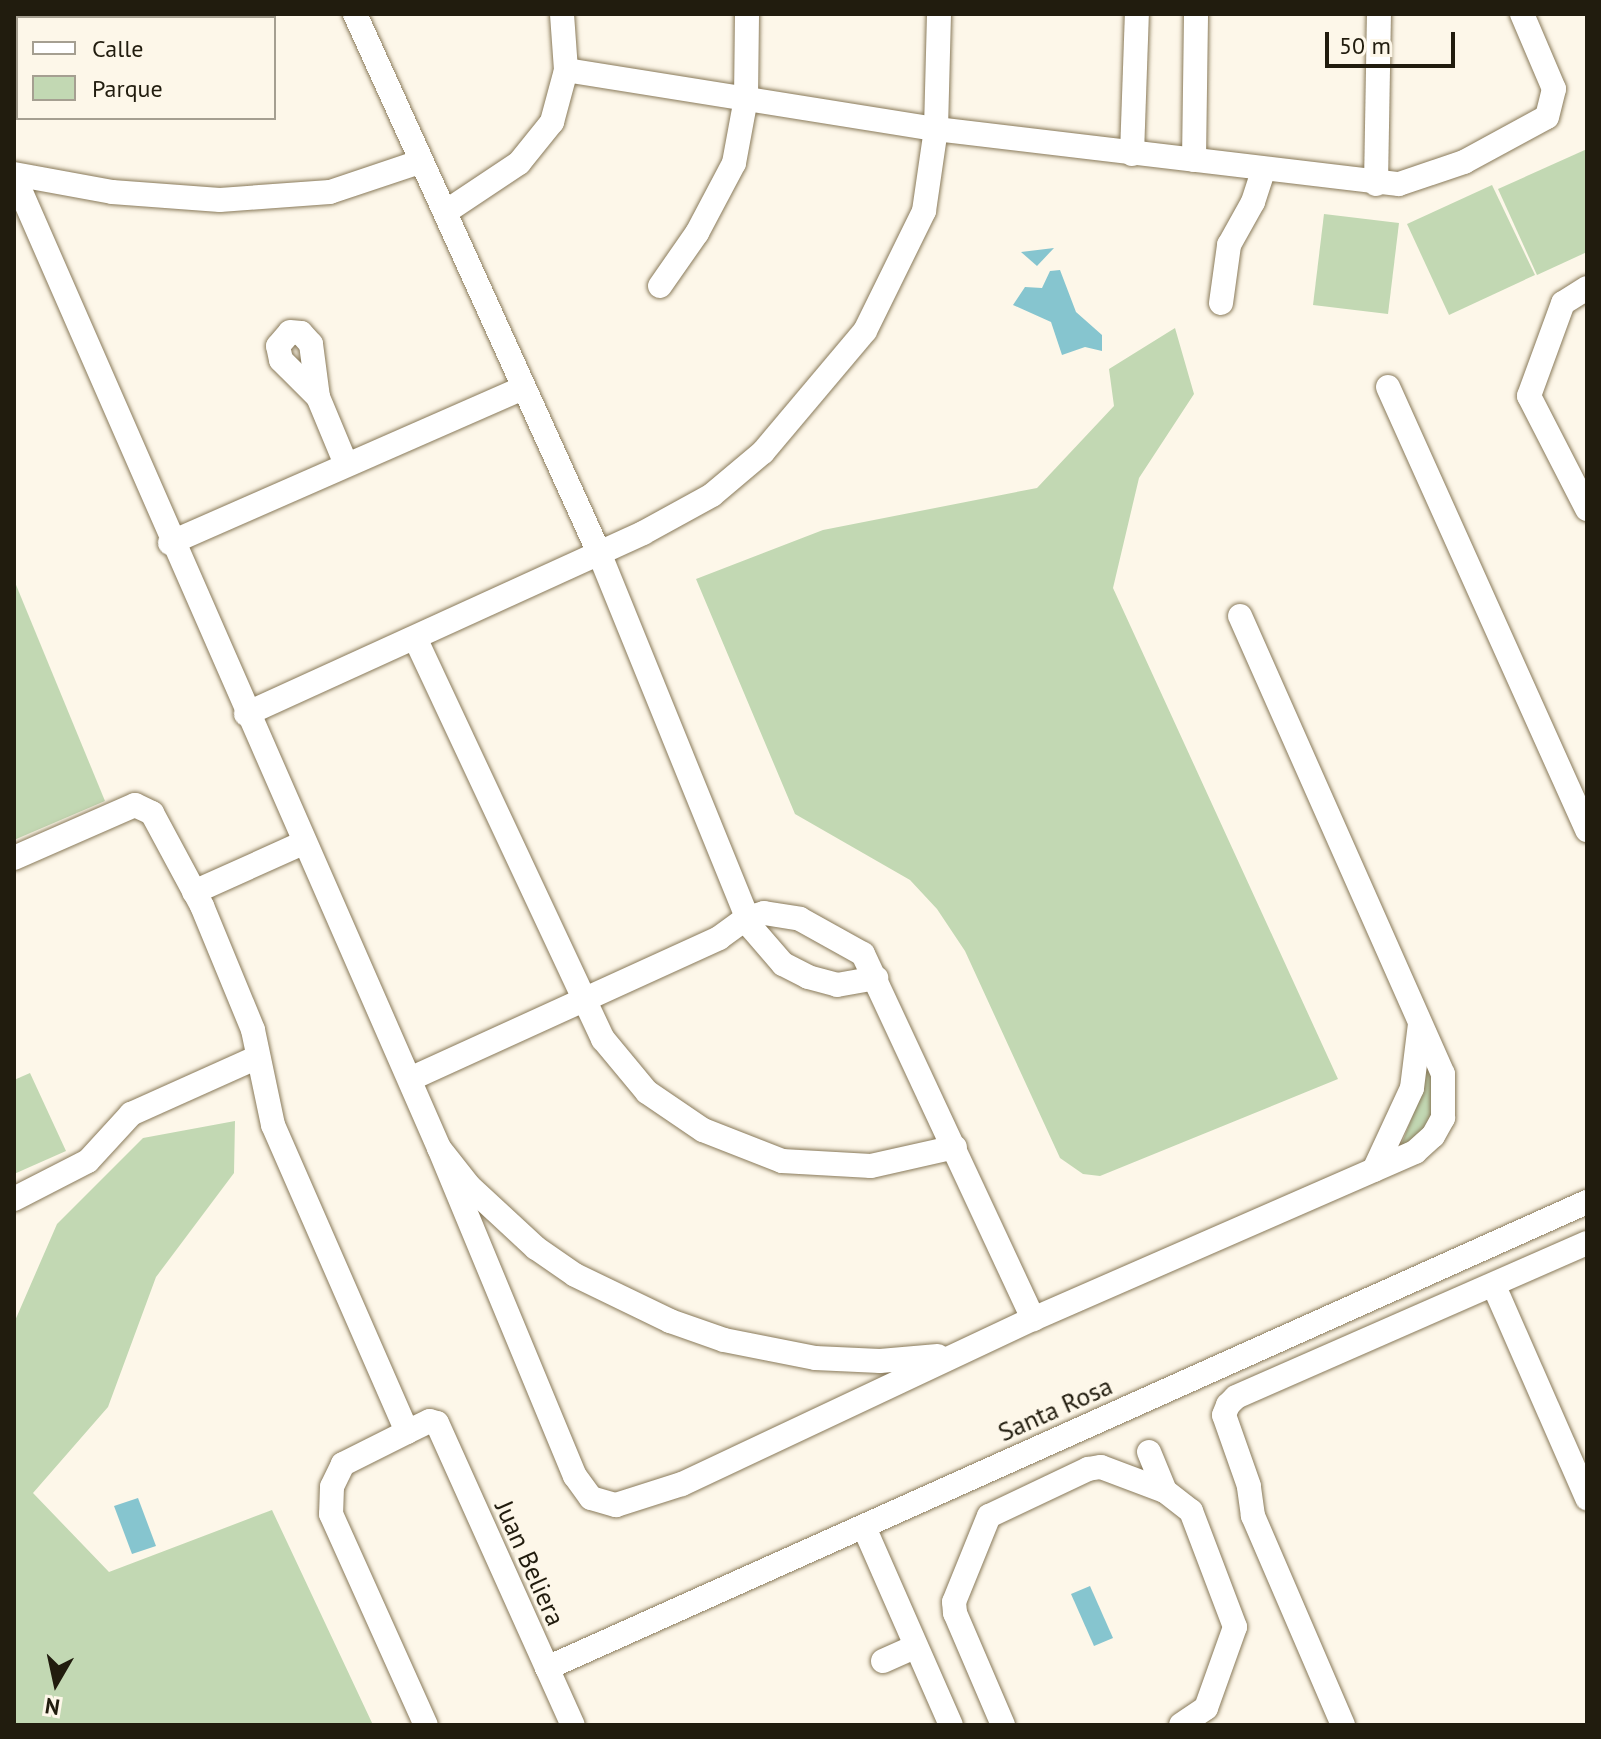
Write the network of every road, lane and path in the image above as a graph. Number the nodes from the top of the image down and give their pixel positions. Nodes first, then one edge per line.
1 (355, 14) edge
2 (562, 14) edge
3 (747, 14) edge
4 (939, 14) edge
5 (1137, 14) edge
6 (1196, 14) edge
7 (1379, 14) edge
8 (1522, 14) edge
9 (566, 70) junction
10 (746, 98) junction
11 (936, 129) junction
12 (1132, 154) junction
13 (1194, 160) junction
14 (419, 162) junction
15 (1264, 169) junction
16 (14, 175) edge
17 (1376, 184) junction
18 (447, 211) junction
19 (660, 286) dead end
20 (1587, 288) edge
21 (1221, 303) dead end
22 (1388, 387) dead end
23 (523, 388) junction
24 (318, 397) dead end
25 (345, 462) junction
26 (1587, 509) edge
27 (170, 543) junction
28 (600, 555) junction
29 (1240, 616) dead end
30 (416, 640) junction
31 (246, 714) junction
32 (1587, 830) edge
33 (306, 850) junction
34 (14, 858) edge
35 (198, 899) junction
36 (747, 918) junction
37 (876, 978) junction
38 (584, 1001) junction
39 (1421, 1022) junction
40 (258, 1057) junction
41 (410, 1079) junction
42 (955, 1147) junction
43 (439, 1148) junction
44 (1374, 1170) junction
45 (14, 1199) edge
46 (1587, 1202) edge
47 (1587, 1243) edge
48 (1494, 1286) junction
49 (1033, 1319) junction
50 (956, 1354) junction
51 (407, 1432) junction
52 (1149, 1452) dead end
53 (1165, 1491) junction
54 (1587, 1498) edge
55 (864, 1527) junction
56 (915, 1647) junction
57 (883, 1661) dead end
58 (547, 1668) junction
59 (426, 1725) edge
60 (573, 1725) edge
61 (951, 1725) edge
62 (1003, 1725) edge
63 (1181, 1725) edge
64 (1343, 1725) edge

1 - 14 street
2 - 9 street
3 - 10 street
4 - 11 street
5 - 12 street
6 - 13 street
7 - 17 street
8 - 17 street
9 - 10 street
9 - 18 street
10 - 11 street
10 - 19 street
11 - 12 street
11 - 28 street
12 - 13 street
13 - 15 street
14 - 16 street
14 - 18 street
15 - 17 street
15 - 21 street
16 - 27 street
18 - 23 street
20 - 26 street
22 - 32 street
23 - 25 street
23 - 28 street
24 - 25 street
25 - 27 street
27 - 31 street
28 - 30 street
28 - 36 street
29 - 39 street
30 - 31 street
30 - 38 street
31 - 33 street
33 - 35 street
33 - 41 street
34 - 35 street
35 - 40 street
36 - 37 street
36 - 37 street
36 - 38 street
37 - 42 street
38 - 41 street
38 - 42 street
39 - 44 street
39 - 44 street
40 - 45 street
40 - 51 street
41 - 43 street
42 - 49 street
43 - 50 street
43 - 50 street
44 - 49 street
46 - 55 street, Santa Rosa
47 - 48 street
48 - 54 street
48 - 64 street
49 - 50 street
51 - 58 street, Juan Beliera
51 - 59 street
52 - 53 street
53 - 62 street
53 - 63 street
55 - 56 street
55 - 58 street, Santa Rosa
56 - 57 street
56 - 61 street
58 - 60 street, Juan Beliera

